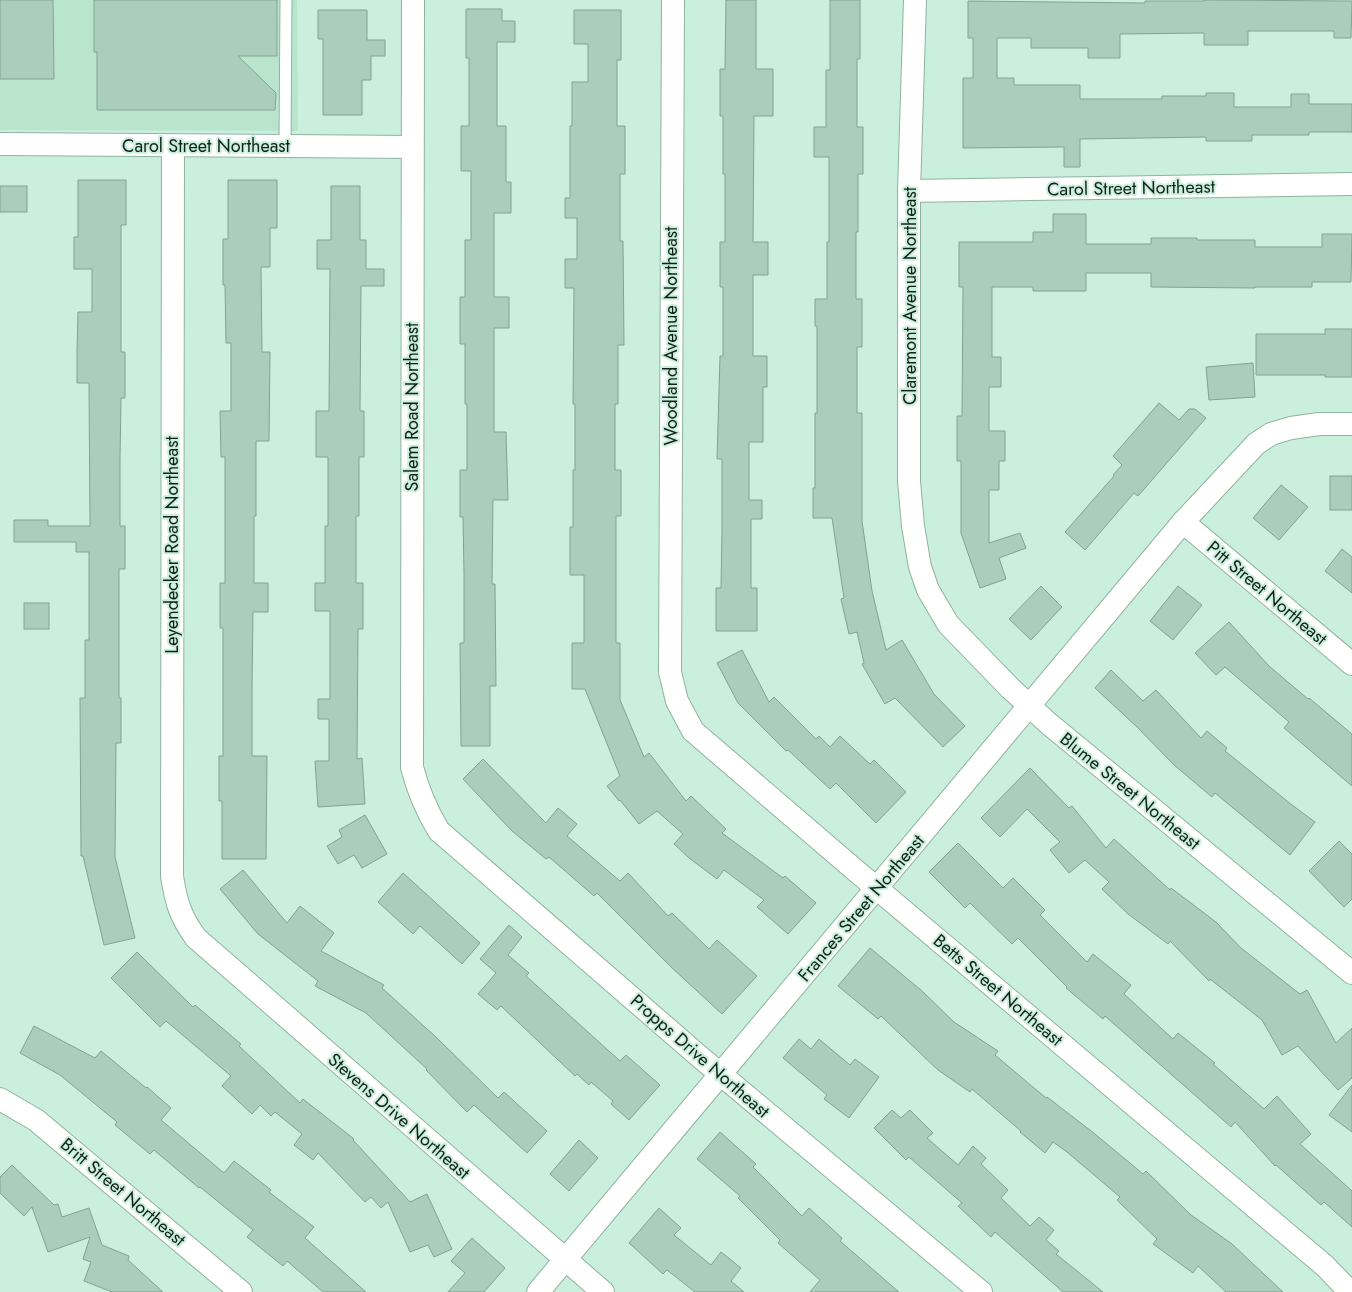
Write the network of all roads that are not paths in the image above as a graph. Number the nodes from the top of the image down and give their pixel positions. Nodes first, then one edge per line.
1 (286, 0) edge
2 (413, 0) edge
3 (673, 0) edge
4 (916, 0) edge
5 (0, 144) edge
6 (173, 146) junction
7 (285, 146) junction
8 (412, 147) junction
9 (1352, 184) edge
10 (909, 192) junction
11 (1352, 424) edge
12 (1183, 522) junction
13 (928, 590) joint
14 (1352, 664) edge
15 (670, 672) joint
16 (1028, 706) junction
17 (427, 811) joint
18 (877, 888) junction
19 (196, 938) joint
20 (1352, 973) edge
21 (721, 1074) junction
22 (0, 1099) edge
23 (565, 1260) junction
24 (241, 1292) edge
25 (538, 1292) edge
26 (604, 1292) edge
27 (981, 1292) edge
28 (1350, 1292) edge

1 - 7 lane
2 - 8 street, Salem Road Northeast
3 - 15 street, Woodland Avenue Northeast
4 - 10 street, Claremont Avenue Northeast
5 - 6 street, Carol Street Northeast
6 - 7 street, Carol Street Northeast
6 - 19 street, Leyendecker Road Northeast
7 - 8 street, Carol Street Northeast
8 - 17 street, Salem Road Northeast
9 - 10 street, Carol Street Northeast
10 - 13 street, Claremont Avenue Northeast
11 - 12 street, Frances Street Northeast
12 - 14 street, Pitt Street Northeast
12 - 16 street, Frances Street Northeast
13 - 16 street, Blume Street Northeast
15 - 18 street, Betts Street Northeast
16 - 18 street, Frances Street Northeast
16 - 20 street, Blume Street Northeast
17 - 21 street, Propps Drive Northeast
18 - 21 street, Frances Street Northeast
18 - 28 street, Betts Street Northeast
19 - 23 street, Stevens Drive Northeast
21 - 23 street, Frances Street Northeast
21 - 27 street, Propps Drive Northeast
22 - 24 street, Britt Street Northeast
23 - 25 street, Frances Street Northeast
23 - 26 street, Stevens Drive Northeast

